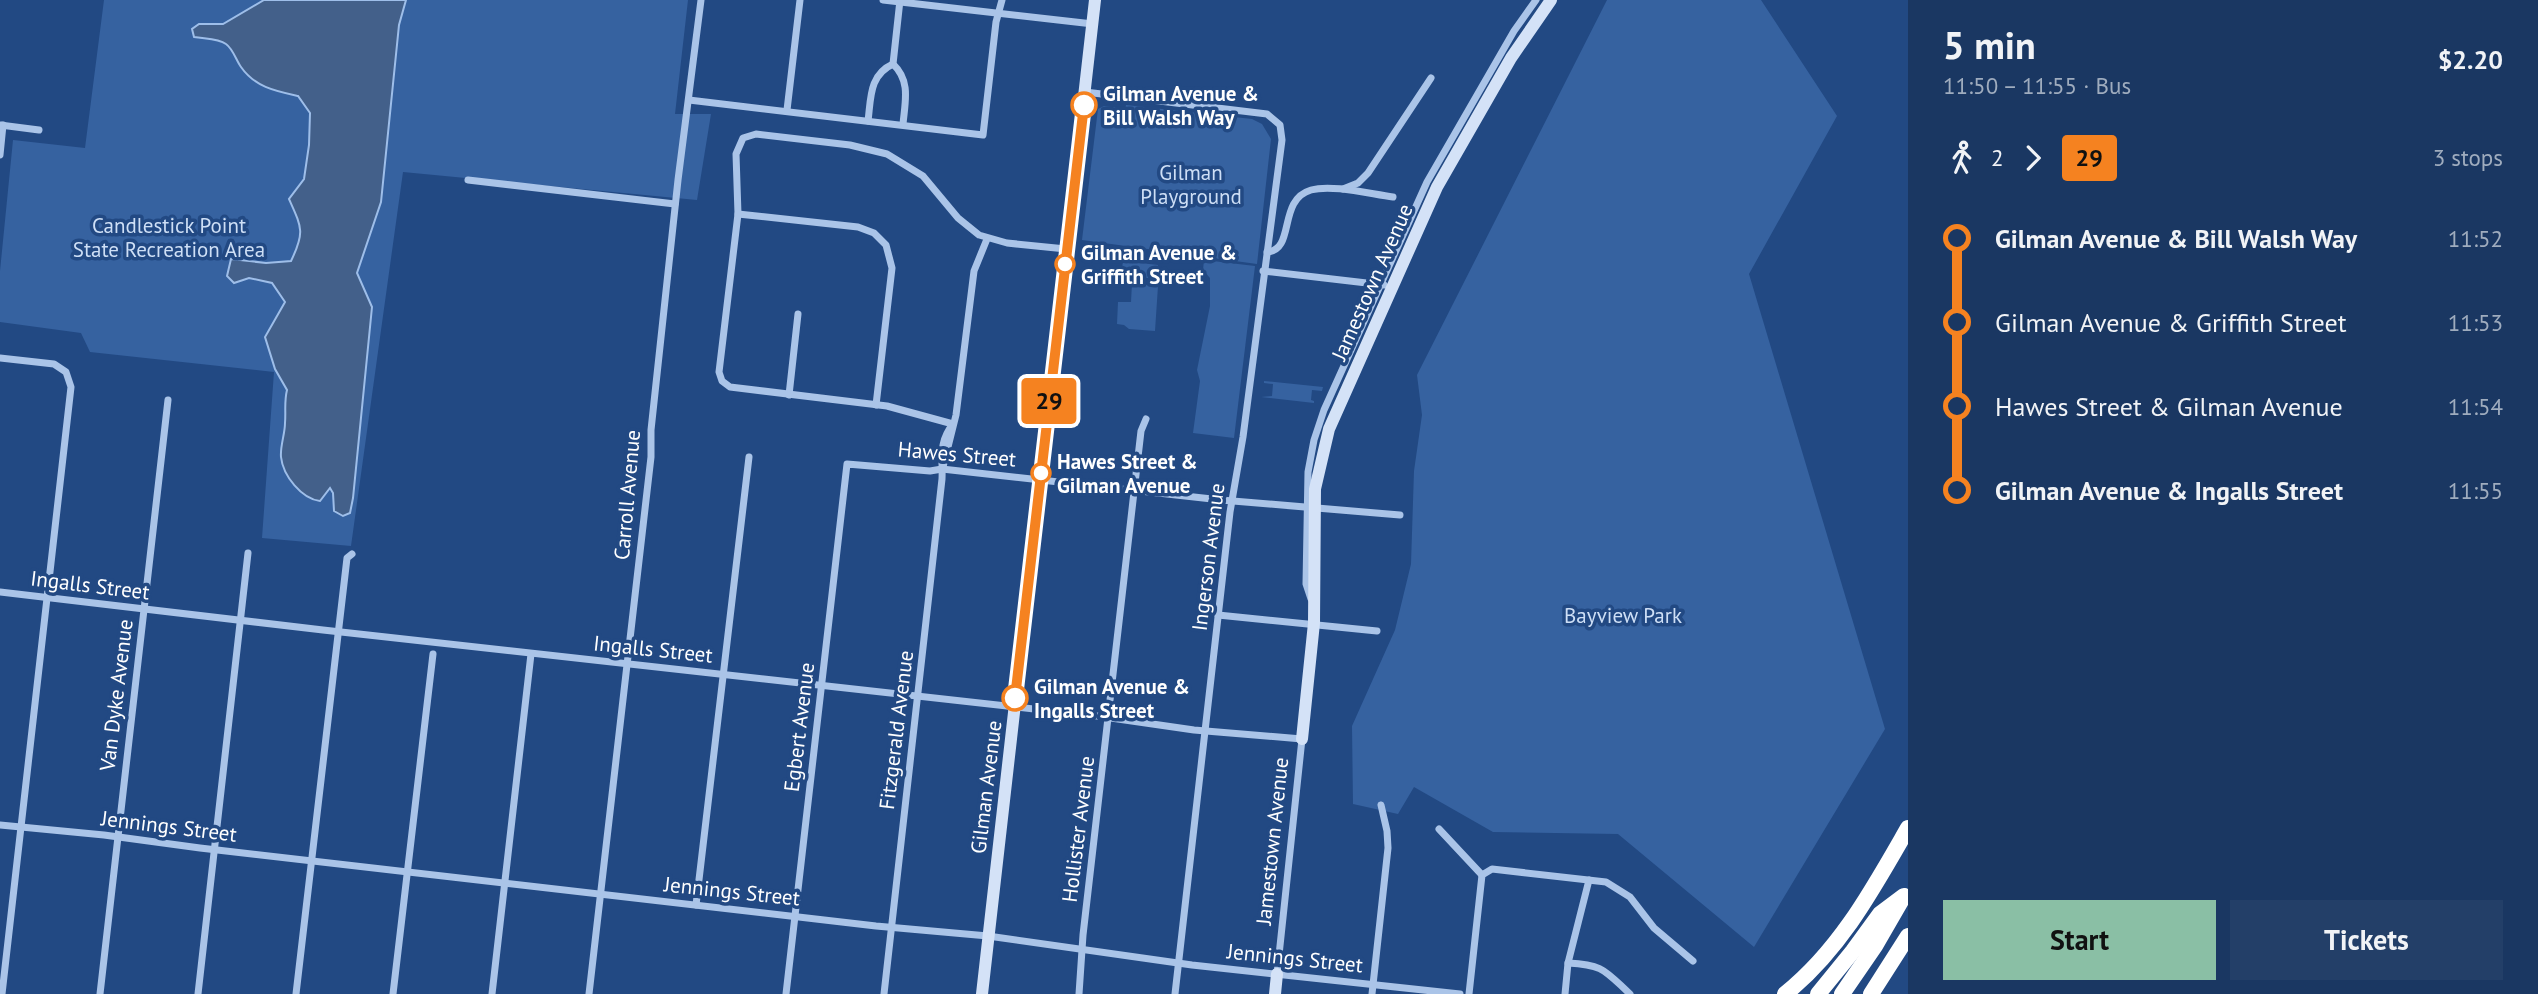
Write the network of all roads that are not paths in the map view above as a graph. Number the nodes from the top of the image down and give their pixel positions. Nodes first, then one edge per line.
1 (701, 0) edge
2 (800, 0) edge
3 (883, 0) edge
4 (1002, 0) edge
5 (1095, 0) edge
6 (1536, 0) edge
7 (1551, 0) edge
8 (900, 1) edge
9 (999, 12) junction
10 (1093, 24) junction
11 (893, 64) junction
12 (1431, 78) dead end
13 (1491, 81) junction
14 (1086, 92) junction
15 (689, 100) junction
16 (787, 110) junction
17 (868, 121) junction
18 (903, 124) junction
19 (2, 125) edge
20 (39, 130) dead end
21 (0, 155) edge
22 (468, 180) dead end
23 (1335, 190) junction
24 (1393, 197) dead end
25 (675, 204) junction
26 (738, 214) junction
27 (987, 239) junction
28 (1066, 249) junction
29 (1267, 252) junction
30 (1263, 271) junction
31 (1386, 286) junction
32 (798, 314) dead end
33 (0, 358) edge
34 (789, 395) junction
35 (168, 400) dead end
36 (876, 405) junction
37 (1146, 419) dead end
38 (953, 424) junction
39 (748, 457) dead end
40 (847, 464) joint
41 (942, 469) junction
42 (1040, 479) junction
43 (1135, 490) junction
44 (1232, 501) junction
45 (1311, 508) junction
46 (1400, 515) dead end
47 (248, 553) dead end
48 (349, 556) dead end
49 (0, 592) edge
50 (47, 598) junction
51 (144, 609) junction
52 (1218, 615) junction
53 (241, 621) junction
54 (1314, 625) junction
55 (337, 631) junction
56 (1377, 631) dead end
57 (433, 654) dead end
58 (531, 654) junction
59 (628, 665) junction
60 (724, 675) junction
61 (821, 686) junction
62 (918, 697) junction
63 (1014, 706) junction
64 (1108, 717) junction
65 (1205, 731) junction
66 (1302, 739) junction
67 (1381, 805) dead end
68 (0, 825) edge
69 (21, 827) junction
70 (1908, 828) edge
71 (1439, 829) dead end
72 (117, 837) junction
73 (214, 849) junction
74 (311, 860) junction
75 (407, 872) junction
76 (1482, 875) junction
77 (1589, 880) junction
78 (504, 883) junction
79 (1906, 892) edge
80 (601, 894) junction
81 (696, 905) junction
82 (794, 915) junction
83 (891, 927) junction
84 (988, 936) junction
85 (1908, 936) edge
86 (1908, 947) edge
87 (1084, 948) junction
88 (1178, 961) junction
89 (1693, 961) dead end
90 (1568, 964) junction
91 (1277, 974) junction
92 (1373, 985) junction
93 (2, 994) edge
94 (100, 994) edge
95 (198, 994) edge
96 (296, 994) edge
97 (393, 994) edge
98 (492, 994) edge
99 (589, 994) edge
100 (786, 994) edge
101 (884, 994) edge
102 (982, 994) edge
103 (1079, 994) edge
104 (1175, 994) edge
105 (1275, 994) edge
106 (1371, 994) edge
107 (1460, 994) edge
108 (1469, 994) edge
109 (1565, 994) edge
110 (1630, 994) edge
111 (1785, 994) edge
112 (1818, 994) edge
113 (1842, 994) edge
114 (1871, 994) edge
115 (1883, 994) edge

1 - 15 street, Carroll Avenue
2 - 16 street
3 - 8 street
4 - 9 street
5 - 10 street, Gilman Avenue
6 - 13 street, Jamestown Avenue
7 - 13 street, Jamestown Avenue
8 - 9 street
8 - 11 street
9 - 10 street
9 - 18 street
10 - 14 street, Gilman Avenue
11 - 17 street
11 - 18 street
12 - 23 street
13 - 31 street, Jamestown Avenue
14 - 28 street, Gilman Avenue
14 - 29 street, Ingerson Avenue
15 - 16 street
15 - 25 street, Carroll Avenue
16 - 17 street
17 - 18 street
19 - 20 street
19 - 21 street
22 - 25 street
23 - 24 street
23 - 29 street
25 - 59 street, Carroll Avenue
26 - 27 street
26 - 34 street
26 - 36 street
27 - 28 street
27 - 38 street, Fitzgerald Avenue
28 - 42 street, Gilman Avenue
29 - 30 street, Ingerson Avenue
30 - 31 street
30 - 44 street, Ingerson Avenue
31 - 45 street, Jamestown Avenue
32 - 34 street
33 - 50 street
34 - 36 street
35 - 51 street, Van Dyke Avenue
36 - 38 street
37 - 43 street, Hollister Avenue
38 - 41 street, Fitzgerald Avenue
39 - 60 street
40 - 41 street, Hawes Street
40 - 61 street, Egbert Avenue
41 - 42 street, Hawes Street
41 - 62 street, Fitzgerald Avenue
42 - 43 street, Hawes Street
42 - 63 street, Gilman Avenue
43 - 44 street, Hawes Street
43 - 64 street, Hollister Avenue
44 - 45 street, Hawes Street
44 - 52 street, Ingerson Avenue
45 - 46 street, Hawes Street
45 - 54 street, Jamestown Avenue
47 - 53 street
48 - 55 street
49 - 50 street, Ingalls Street
50 - 51 street, Ingalls Street
50 - 69 street
51 - 53 street, Ingalls Street
51 - 72 street, Van Dyke Avenue
52 - 54 street
52 - 65 street, Ingerson Avenue
53 - 55 street, Ingalls Street
53 - 73 street
54 - 56 street
54 - 66 street, Jamestown Avenue
55 - 58 street, Ingalls Street
55 - 74 street
57 - 75 street
58 - 59 street, Ingalls Street
58 - 78 street
59 - 60 street, Ingalls Street
59 - 80 street, Carroll Avenue
60 - 61 street, Ingalls Street
60 - 81 street
61 - 62 street, Ingalls Street
61 - 82 street, Egbert Avenue
62 - 63 street, Ingalls Street
62 - 83 street, Fitzgerald Avenue
63 - 64 street, Ingalls Street
63 - 84 street, Gilman Avenue
64 - 65 street, Ingalls Street
64 - 87 street, Hollister Avenue
65 - 66 street, Ingalls Street
65 - 88 street, Ingerson Avenue
66 - 91 street, Jamestown Avenue
67 - 92 street
68 - 69 street, Jennings Street
69 - 72 street, Jennings Street
69 - 93 street
70 - 111 highway
71 - 76 street
72 - 73 street, Jennings Street
72 - 94 street, Van Dyke Avenue
73 - 74 street, Jennings Street
73 - 95 street
74 - 75 street, Jennings Street
74 - 96 street
75 - 78 street, Jennings Street
75 - 97 street
76 - 77 street
76 - 108 street
77 - 89 street
77 - 90 street
78 - 80 street, Jennings Street
78 - 98 street
79 - 112 highway
79 - 113 highway
80 - 81 street, Jennings Street
80 - 99 street, Carroll Avenue
81 - 82 street, Jennings Street
82 - 83 street, Jennings Street
82 - 100 street, Egbert Avenue
83 - 84 street, Jennings Street
83 - 101 street, Fitzgerald Avenue
84 - 87 street, Jennings Street
84 - 102 street, Gilman Avenue
85 - 114 highway
86 - 115 highway
87 - 88 street, Jennings Street
87 - 103 street, Hollister Avenue
88 - 91 street, Jennings Street
88 - 104 street, Ingerson Avenue
90 - 109 street
90 - 110 street
91 - 92 street, Jennings Street
91 - 105 street, Jamestown Avenue
92 - 106 street
92 - 107 street, Jennings Street

